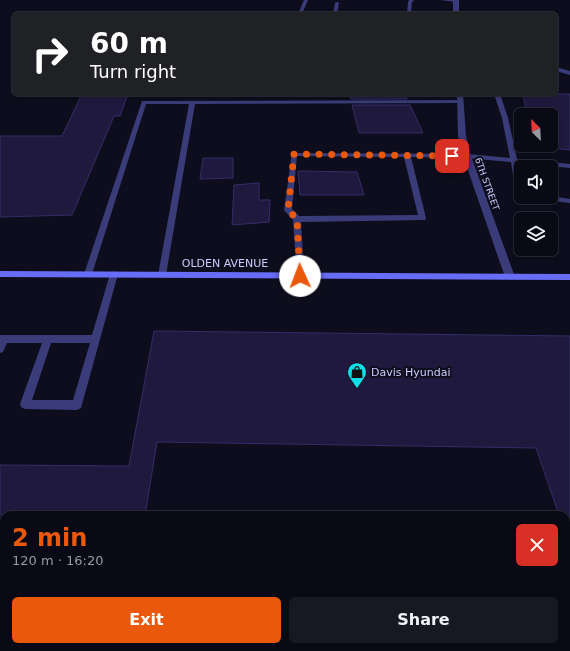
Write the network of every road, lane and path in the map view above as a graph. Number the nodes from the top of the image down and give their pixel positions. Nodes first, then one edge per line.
1 (306, 0) edge
2 (412, 0) edge
3 (442, 0) edge
4 (456, 1) edge
5 (337, 3) dead end
6 (301, 12) edge
7 (335, 12) edge
8 (409, 12) edge
9 (456, 12) edge
10 (558, 70) edge
11 (570, 73) edge
12 (279, 96) edge
13 (381, 96) edge
14 (498, 96) edge
15 (460, 98) edge
16 (192, 102) junction
17 (277, 102) junction
18 (381, 102) junction
19 (407, 156) junction
20 (467, 156) junction
21 (512, 160) junction
22 (570, 166) edge
23 (514, 169) edge
24 (558, 199) edge
25 (570, 200) edge
26 (297, 219) junction
27 (0, 274) edge
28 (88, 274) junction
29 (114, 274) junction
30 (162, 275) junction
31 (300, 276) junction
32 (510, 277) junction
33 (570, 278) edge
34 (48, 338) junction
35 (2, 339) edge
36 (96, 339) junction
37 (0, 349) edge

1 - 6 lane
2 - 8 lane
3 - 4 lane
4 - 9 street
5 - 7 lane
10 - 11 lane
12 - 17 lane
13 - 18 lane
14 - 21 lane
15 - 18 lane
15 - 20 street, 6TH STREET
16 - 17 lane
16 - 28 lane
16 - 30 lane
17 - 18 lane
19 - 20 lane
19 - 26 lane
19 - 26 lane
20 - 21 lane
20 - 32 street, 6TH STREET
21 - 22 lane
21 - 23 lane
24 - 25 lane
26 - 31 lane
27 - 28 main road, OLDEN AVENUE
28 - 29 main road, OLDEN AVENUE
29 - 30 main road, OLDEN AVENUE
29 - 36 lane
30 - 31 main road, OLDEN AVENUE
31 - 32 main road, OLDEN AVENUE
32 - 33 main road, OLDEN AVENUE
34 - 35 lane
34 - 36 lane
34 - 36 lane
35 - 37 lane

